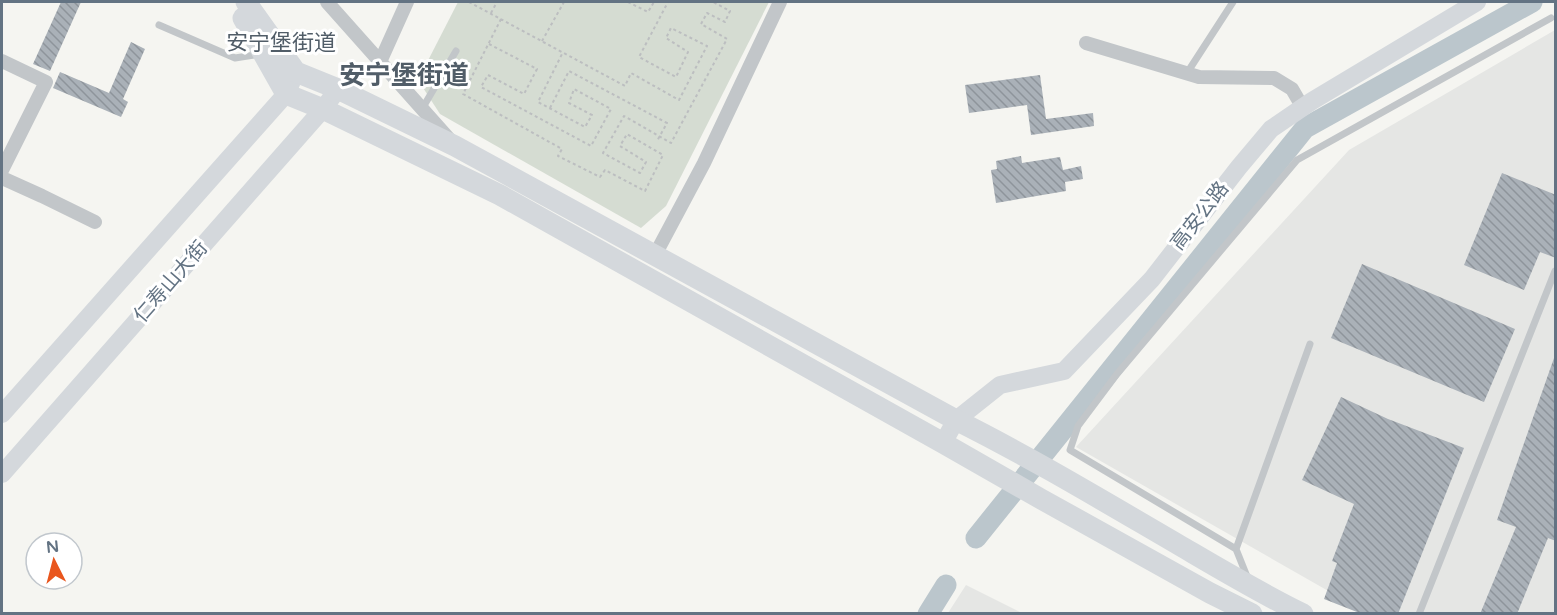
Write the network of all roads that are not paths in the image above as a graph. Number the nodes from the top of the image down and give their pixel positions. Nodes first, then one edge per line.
1 (235, 2) edge
2 (246, 2) edge
3 (407, 2) edge
4 (780, 2) edge
5 (1233, 2) edge
6 (1476, 2) edge
7 (330, 3) edge
8 (1551, 18) dead end
9 (159, 25) dead end
10 (1086, 43) dead end
11 (456, 51) dead end
12 (263, 54) junction
13 (2, 61) edge
14 (380, 62) junction
15 (296, 72) junction
16 (1187, 73) junction
17 (338, 89) junction
18 (286, 94) junction
19 (1303, 108) junction
20 (323, 109) junction
21 (422, 109) junction
22 (455, 146) junction
23 (2, 170) edge
24 (2, 178) edge
25 (95, 222) dead end
26 (655, 255) junction
27 (1555, 271) edge
28 (1310, 344) dead end
29 (2, 414) edge
30 (956, 420) junction
31 (943, 443) junction
32 (2, 474) edge
33 (1236, 549) junction
34 (1251, 587) junction
35 (1277, 608) edge
36 (1242, 611) edge
37 (1303, 614) edge
38 (1419, 614) edge

1 - 12 main road
2 - 15 main road
3 - 14 street
4 - 26 street
5 - 16 lane
6 - 19 main road, 高安公路
7 - 14 street
8 - 33 lane
9 - 12 lane
10 - 16 street
11 - 21 lane
12 - 18 main road
13 - 23 street
14 - 21 street
15 - 17 main road
15 - 18 main road, 仁寿山大街
16 - 19 street
17 - 20 main road, 仁寿山大街
17 - 22 main road
18 - 20 main road
18 - 29 main road, 仁寿山大街
19 - 30 main road, 高安公路
20 - 31 main road
20 - 32 main road, 仁寿山大街
21 - 22 street
22 - 26 main road
24 - 25 street
26 - 30 main road
27 - 38 lane
28 - 33 lane
30 - 31 main road, 高安公路
30 - 34 main road
31 - 36 main road
33 - 34 lane
34 - 35 main road
34 - 36 main road
35 - 37 main road

